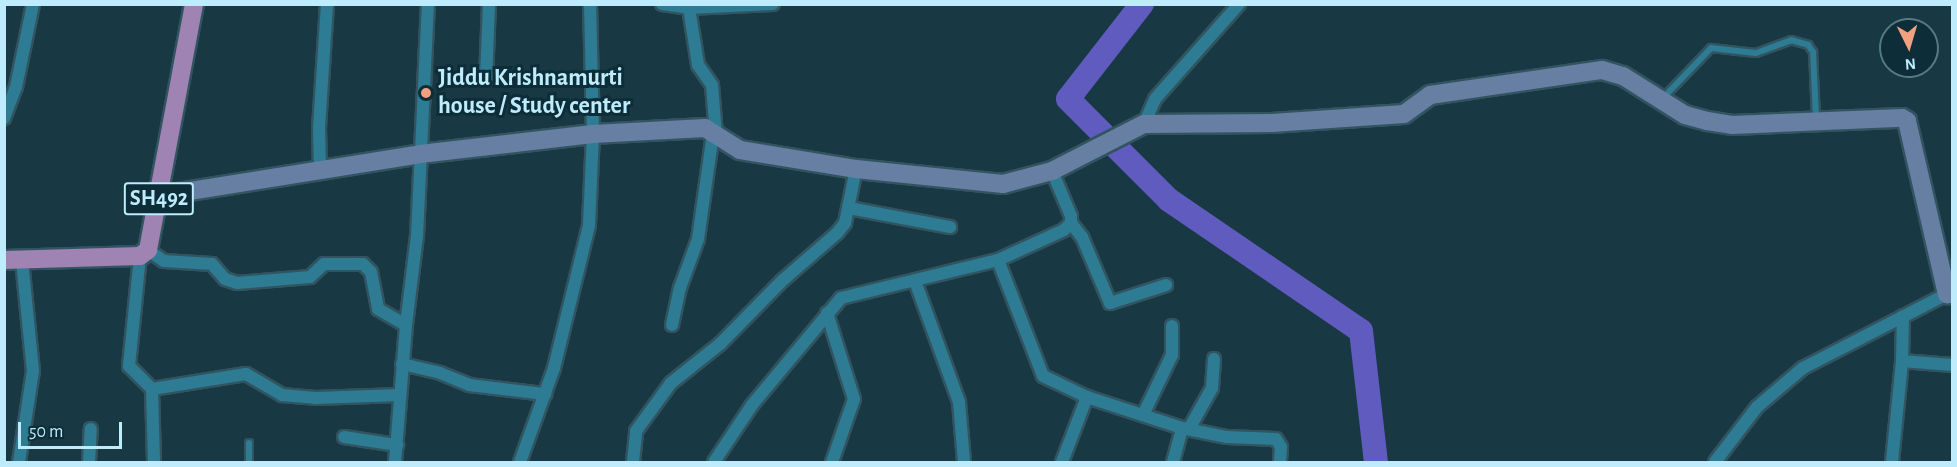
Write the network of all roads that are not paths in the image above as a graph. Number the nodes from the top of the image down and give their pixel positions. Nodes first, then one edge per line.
1 (33, 4) edge
2 (194, 4) edge
3 (327, 4) edge
4 (428, 4) edge
5 (489, 4) edge
6 (590, 4) edge
7 (662, 4) edge
8 (773, 4) edge
9 (1239, 4) edge
10 (689, 8) junction
11 (486, 79) dead end
12 (10, 86) edge
13 (1661, 100) junction
14 (4, 118) edge
15 (1817, 122) junction
16 (1144, 124) junction
17 (593, 134) junction
18 (714, 134) junction
19 (420, 154) junction
20 (1058, 167) junction
21 (856, 169) junction
22 (320, 170) junction
23 (159, 196) junction
24 (849, 208) junction
25 (1071, 223) junction
26 (950, 227) dead end
27 (144, 253) junction
28 (13, 260) edge
29 (998, 260) junction
30 (915, 281) junction
31 (1166, 285) dead end
32 (1950, 294) edge
33 (827, 313) junction
34 (1903, 316) junction
35 (406, 325) junction
36 (672, 325) dead end
37 (1172, 326) dead end
38 (1214, 359) dead end
39 (1902, 361) junction
40 (402, 364) junction
41 (1953, 365) edge
42 (152, 389) junction
43 (545, 394) junction
44 (400, 395) junction
45 (1087, 397) junction
46 (1143, 415) junction
47 (91, 429) dead end
48 (1186, 429) junction
49 (344, 437) dead end
50 (249, 443) dead end
51 (397, 445) junction
52 (19, 462) edge
53 (89, 462) edge
54 (154, 462) edge
55 (249, 462) edge
56 (395, 462) edge
57 (520, 462) edge
58 (633, 462) edge
59 (714, 462) edge
60 (832, 462) edge
61 (964, 462) edge
62 (1062, 462) edge
63 (1173, 462) edge
64 (1280, 462) edge
65 (1716, 462) edge
66 (1893, 462) edge

1 - 12 street
2 - 23 main road, SH492
3 - 22 street
4 - 19 street
5 - 11 street
6 - 17 street
7 - 10 street
8 - 10 street
9 - 16 street
10 - 18 street
12 - 14 street
13 - 15 street
13 - 15 lane
13 - 16 street
15 - 32 street
16 - 20 street
17 - 18 street
17 - 19 street
17 - 43 street
18 - 21 street
18 - 36 street
19 - 22 street
19 - 35 street
20 - 21 street
20 - 25 street
21 - 24 street
22 - 23 street
23 - 27 main road, SH492
24 - 26 street
24 - 58 street
25 - 29 street
25 - 31 street
27 - 28 main road
27 - 35 street
27 - 42 street
28 - 52 street
29 - 30 street
29 - 45 street
30 - 33 street
30 - 61 street
32 - 34 street
33 - 59 street
33 - 60 street
34 - 39 street
34 - 65 street
35 - 40 street
37 - 46 street
38 - 48 street
39 - 41 street
39 - 66 street
40 - 43 street
40 - 44 street
42 - 44 street
42 - 54 street
43 - 57 street
44 - 51 street
45 - 46 street
45 - 62 street
46 - 48 street
47 - 53 street
48 - 63 street
48 - 64 street
49 - 51 street
50 - 55 lane
51 - 56 street

